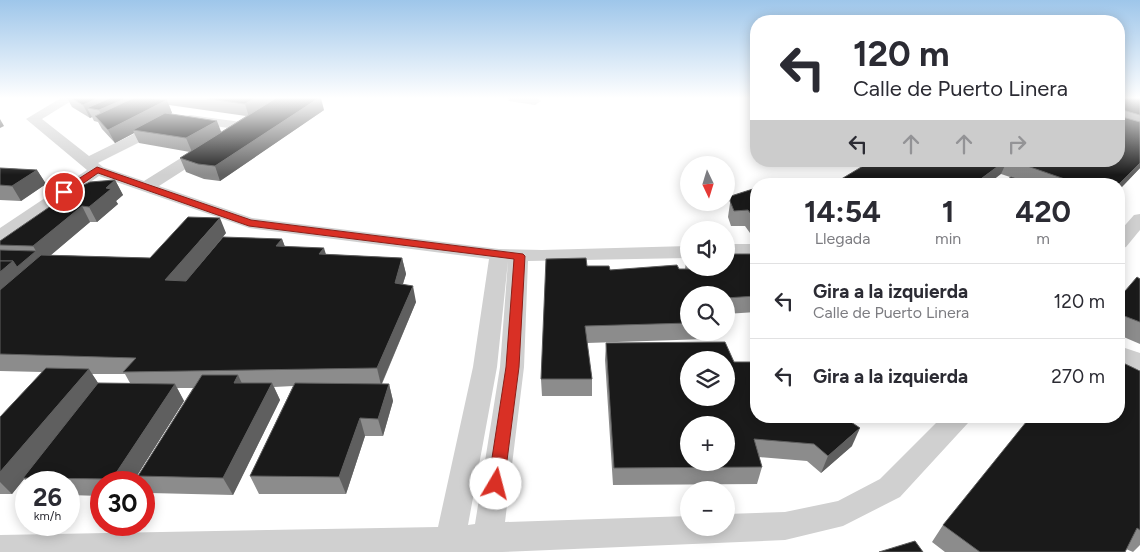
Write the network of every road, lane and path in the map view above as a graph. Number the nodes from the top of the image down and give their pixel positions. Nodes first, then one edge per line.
1 (40, 124) edge
2 (168, 124) edge
3 (225, 124) edge
4 (92, 166) junction
5 (146, 187) junction
6 (1140, 219) edge
7 (0, 236) edge
8 (1125, 236) edge
9 (735, 250) edge
10 (750, 250) edge
11 (680, 252) edge
12 (509, 256) junction
13 (1125, 356) edge
14 (1140, 362) edge
15 (952, 423) edge
16 (487, 544) edge
17 (449, 547) edge
18 (0, 550) edge

1 - 4 street
2 - 4 street
3 - 5 street
4 - 5 street
4 - 7 street
5 - 12 street
6 - 8 street
9 - 10 street
11 - 12 street
12 - 16 street
12 - 17 street
13 - 14 street
15 - 16 street
16 - 17 street
17 - 18 street

